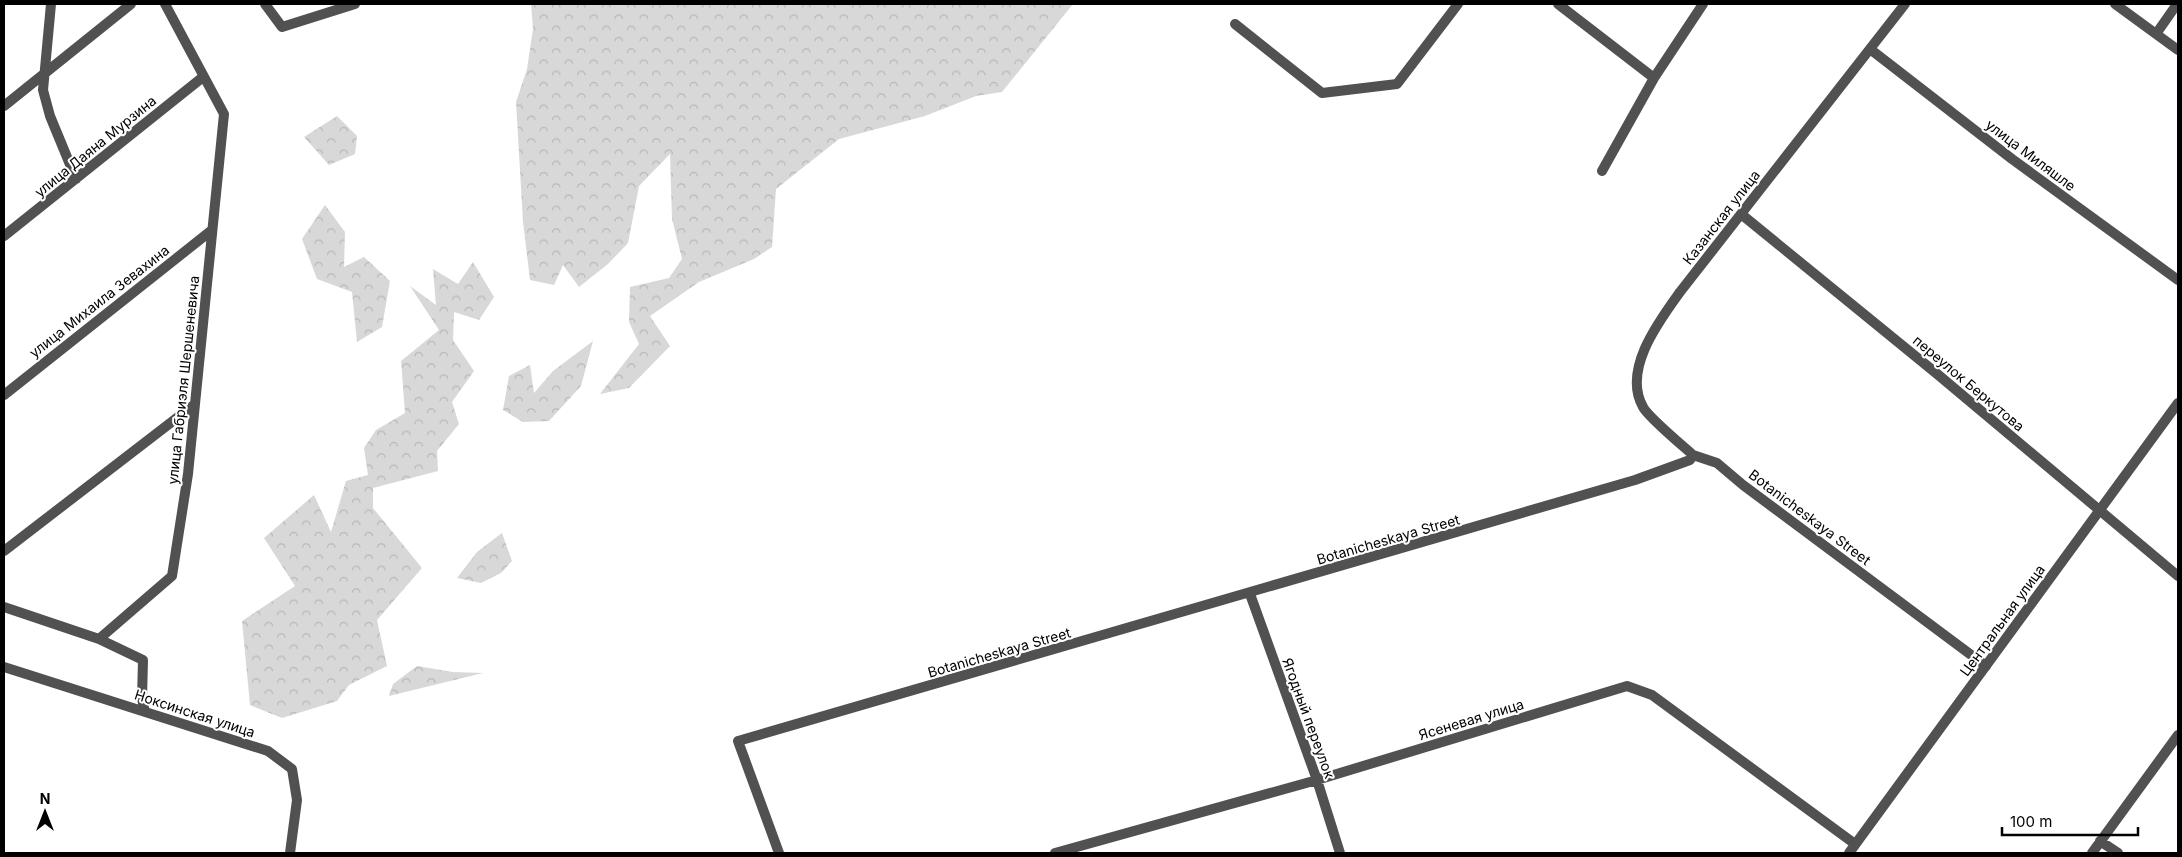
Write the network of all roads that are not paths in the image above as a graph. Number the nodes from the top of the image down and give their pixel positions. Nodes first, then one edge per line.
1 (51, 4) edge
2 (131, 4) edge
3 (165, 4) edge
4 (265, 4) edge
5 (355, 4) edge
6 (1458, 4) edge
7 (1558, 4) edge
8 (1703, 4) edge
9 (1905, 4) edge
10 (2115, 4) edge
11 (2177, 4) edge
12 (1235, 24) dead end
13 (2156, 34) junction
14 (1870, 49) junction
15 (2178, 50) edge
16 (44, 73) junction
17 (203, 77) junction
18 (1654, 78) junction
19 (4, 106) edge
20 (1602, 171) dead end
21 (76, 178) junction
22 (1741, 214) junction
23 (212, 230) junction
24 (4, 236) edge
25 (2178, 280) edge
26 (4, 394) edge
27 (2178, 403) edge
28 (195, 404) junction
29 (1693, 455) junction
30 (2098, 510) junction
31 (4, 551) edge
32 (2178, 576) edge
33 (1250, 594) junction
34 (4, 607) edge
35 (99, 639) junction
36 (1986, 666) junction
37 (4, 667) edge
38 (145, 712) junction
39 (2178, 735) edge
40 (1317, 780) junction
41 (2100, 842) junction
42 (1855, 844) junction
43 (290, 853) edge
44 (779, 853) edge
45 (1055, 853) edge
46 (1340, 853) edge
47 (1849, 853) edge
48 (2092, 853) edge
49 (2118, 853) edge

1 - 16 street
2 - 16 street
3 - 17 street, улица Габриэля Шершеневича
4 - 5 street
6 - 12 street
7 - 18 street
8 - 18 street
9 - 14 street, Казанская улица
10 - 13 street
11 - 13 street
13 - 15 street
14 - 22 street, Казанская улица
14 - 25 street, улица Миляшле
16 - 19 street
16 - 21 street
17 - 21 street, улица Даяна Мурзина
17 - 23 street, улица Габриэля Шершеневича
18 - 20 street
21 - 24 street, улица Даяна Мурзина
22 - 29 street, Казанская улица
22 - 30 street, переулок Беркутова
23 - 26 street, улица Михаила Зевахина
23 - 28 street, улица Габриэля Шершеневича
27 - 30 street, Центральная улица
28 - 31 street
28 - 35 street, улица Габриэля Шершеневича
29 - 33 street, Botanicheskaya Street
29 - 36 street, Botanicheskaya Street
30 - 32 street, переулок Беркутова
30 - 36 street, Центральная улица
33 - 40 street, Ягодный переулок
33 - 44 street, Botanicheskaya Street
34 - 35 street
35 - 38 street
36 - 42 street, Центральная улица
37 - 38 street, Ноксинская улица
38 - 43 street, Ноксинская улица
39 - 41 street
40 - 42 street, Ясеневая улица
40 - 45 street, Ясеневая улица
40 - 46 street, Ягодный переулок
41 - 48 street
41 - 49 street
42 - 47 street, Центральная улица

